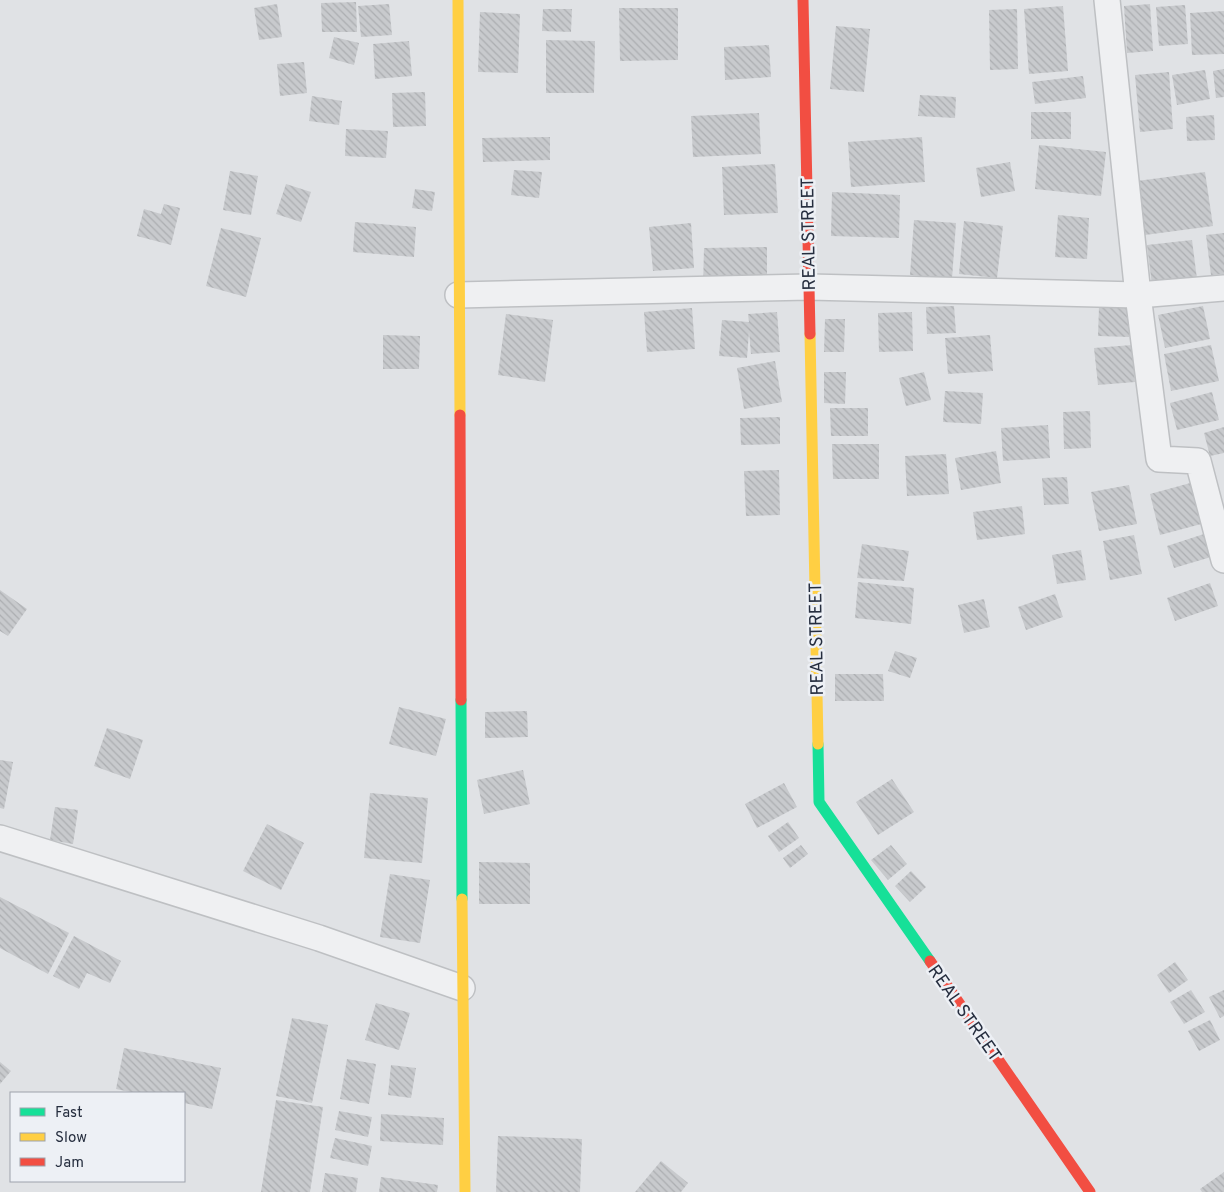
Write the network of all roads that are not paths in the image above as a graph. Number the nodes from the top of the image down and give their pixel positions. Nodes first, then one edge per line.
1 (458, 0) edge
2 (803, 0) edge
3 (1107, 0) edge
4 (809, 287) junction
5 (1224, 288) edge
6 (458, 295) junction
7 (1138, 296) junction
8 (1224, 560) edge
9 (0, 838) edge
10 (462, 988) junction
11 (465, 1192) edge
12 (1090, 1192) edge

1 - 6 street
2 - 4 street, REAL STREET
3 - 7 street
4 - 6 street
4 - 7 street
4 - 12 street, REAL STREET
5 - 7 street
6 - 10 street
7 - 8 street
9 - 10 street
10 - 11 street

